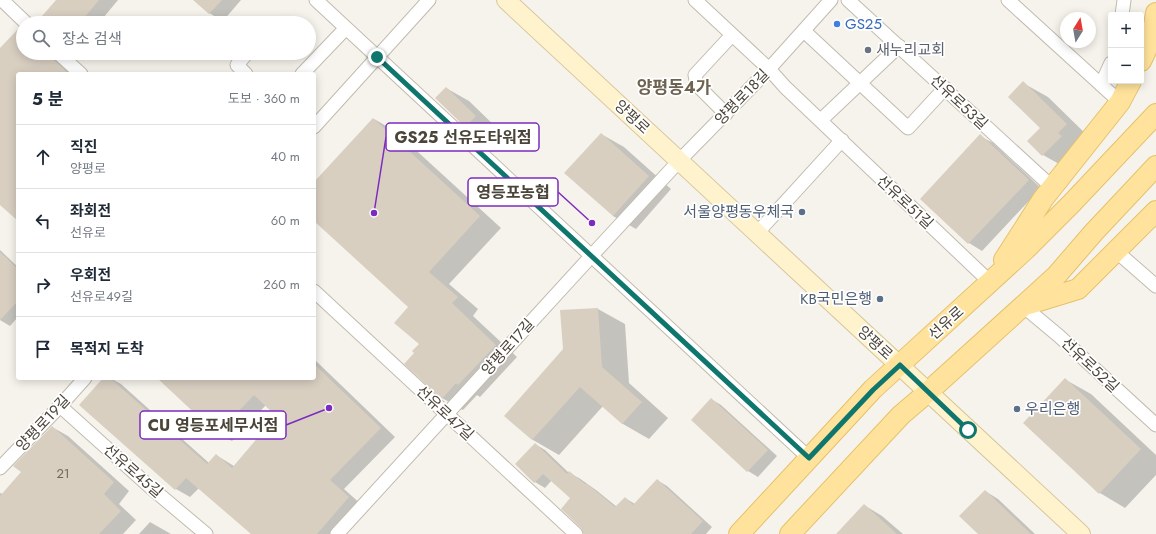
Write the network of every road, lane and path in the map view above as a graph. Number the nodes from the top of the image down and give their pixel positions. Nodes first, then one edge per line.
1 (2, 0) edge
2 (316, 0) edge
3 (429, 0) edge
4 (506, 0) edge
5 (695, 0) edge
6 (831, 0) edge
7 (848, 0) edge
8 (1008, 0) edge
9 (1124, 0) edge
10 (1122, 12) edge
11 (1156, 13) edge
12 (19, 16) edge
13 (346, 28) junction
14 (804, 31) junction
15 (732, 35) junction
16 (898, 46) junction
17 (1144, 56) edge
18 (377, 57) junction
19 (316, 59) edge
20 (66, 60) edge
21 (241, 60) edge
22 (315, 60) edge
23 (769, 69) junction
24 (1108, 70) edge
25 (79, 72) edge
26 (244, 72) edge
27 (304, 72) edge
28 (860, 84) junction
29 (1129, 84) edge
30 (1101, 85) junction
31 (945, 88) junction
32 (1120, 102) junction
33 (726, 114) junction
34 (1156, 114) edge
35 (821, 120) junction
36 (316, 125) edge
37 (842, 140) junction
38 (679, 161) junction
39 (1156, 166) edge
40 (1052, 187) junction
41 (1156, 211) edge
42 (757, 233) junction
43 (1116, 251) junction
44 (591, 256) junction
45 (990, 282) junction
46 (1156, 286) edge
47 (316, 293) edge
48 (1023, 306) junction
49 (900, 365) junction
50 (83, 380) edge
51 (928, 392) junction
52 (60, 406) junction
53 (446, 414) junction
54 (1156, 425) edge
55 (809, 458) junction
56 (0, 468) edge
57 (206, 534) edge
58 (337, 534) edge
59 (576, 534) edge
60 (739, 534) edge
61 (790, 534) edge
62 (1081, 534) edge

1 - 12 street
2 - 13 street
3 - 18 street
4 - 38 main road, 양평로
5 - 15 street, 선유로51길
6 - 14 street, 양평로18길
7 - 16 street, 선유로53길
8 - 30 street
9 - 10 street
11 - 17 main road
13 - 18 street
13 - 19 street
14 - 23 street, 양평로18길
14 - 28 street
15 - 23 street, 선유로51길
15 - 33 street
16 - 28 street
16 - 31 street, 선유로53길
18 - 36 street
18 - 44 street
20 - 25 street
21 - 26 street
22 - 27 street
23 - 33 street, 양평로18길
23 - 35 street, 선유로51길
24 - 30 street
28 - 31 street
28 - 35 street
29 - 32 main road
30 - 32 street
31 - 40 street, 선유로53길
32 - 40 main road
33 - 38 street, 양평로18길
34 - 45 main road, 선유로
35 - 37 street, 선유로51길
37 - 42 street
37 - 45 street, 선유로51길
38 - 42 main road, 양평로
38 - 44 street, 양평로17길
39 - 48 main road
40 - 45 main road
41 - 43 main road
42 - 49 main road, 양평로
43 - 46 street
43 - 48 main road
44 - 53 street, 양평로17길
44 - 55 street
45 - 49 main road, 선유로
47 - 53 street, 선유로47길
48 - 51 main road
48 - 54 street, 선유로52길
49 - 51 main road, 양평로
49 - 55 main road, 선유로
50 - 52 street, 양평로19길
51 - 61 main road
51 - 62 main road, 양평로
52 - 56 street, 양평로19길
52 - 57 street, 선유로45길
53 - 58 street, 양평로17길
53 - 59 street, 선유로47길
55 - 60 main road, 선유로

